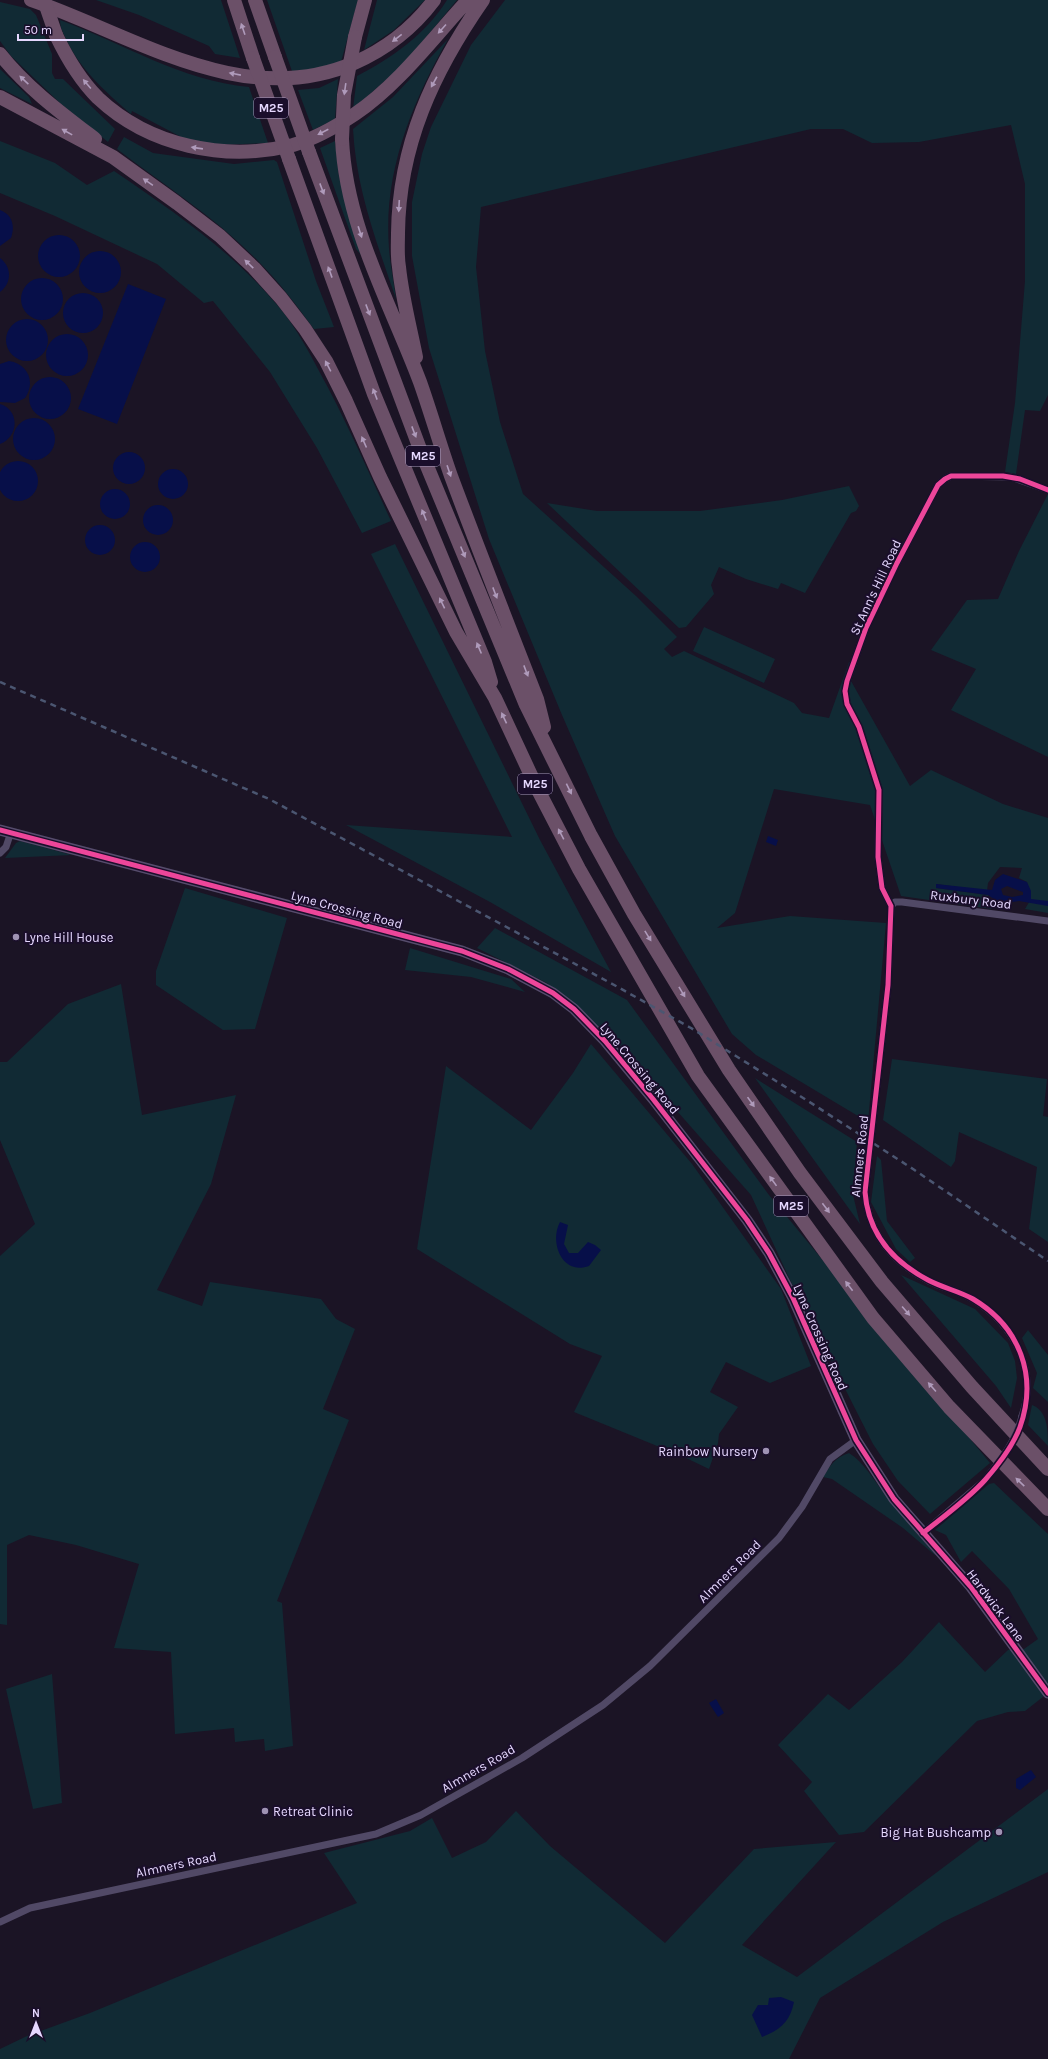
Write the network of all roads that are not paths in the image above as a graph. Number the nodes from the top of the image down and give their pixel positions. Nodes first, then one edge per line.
1 (31, 0) edge
2 (44, 0) edge
3 (234, 0) edge
4 (255, 0) edge
5 (365, 0) edge
6 (434, 0) edge
7 (468, 0) edge
8 (483, 0) edge
9 (0, 54) edge
10 (0, 96) edge
11 (113, 158) junction
12 (419, 381) junction
13 (1048, 490) edge
14 (495, 698) junction
15 (552, 754) junction
16 (5, 831) edge
17 (0, 853) edge
18 (891, 906) junction
19 (1048, 921) edge
20 (856, 1440) junction
21 (1048, 1469) edge
22 (1048, 1509) edge
23 (923, 1534) junction
24 (1048, 1694) edge
25 (0, 1922) edge

6 -> 1 highway
7 -> 2 highway, bridge
14 -> 3 highway, M25, bridge
4 -> 15 highway, M25, bridge
5 -> 12 highway, bridge
8 -> 12 highway
11 -> 9 highway
11 -> 10 highway
14 -> 11 highway
12 -> 15 highway
13 - 18 street, St Ann's Hill Road
22 -> 14 highway, M25
15 -> 21 highway, M25
16 - 17 street, Lyne Crossing Road
16 - 20 street, Lyne Crossing Road
18 - 19 street, Ruxbury Road
18 - 23 street, Almners Road, bridge
20 - 23 street, Lyne Crossing Road
20 - 25 street, Almners Road
23 - 24 street, Hardwick Lane

